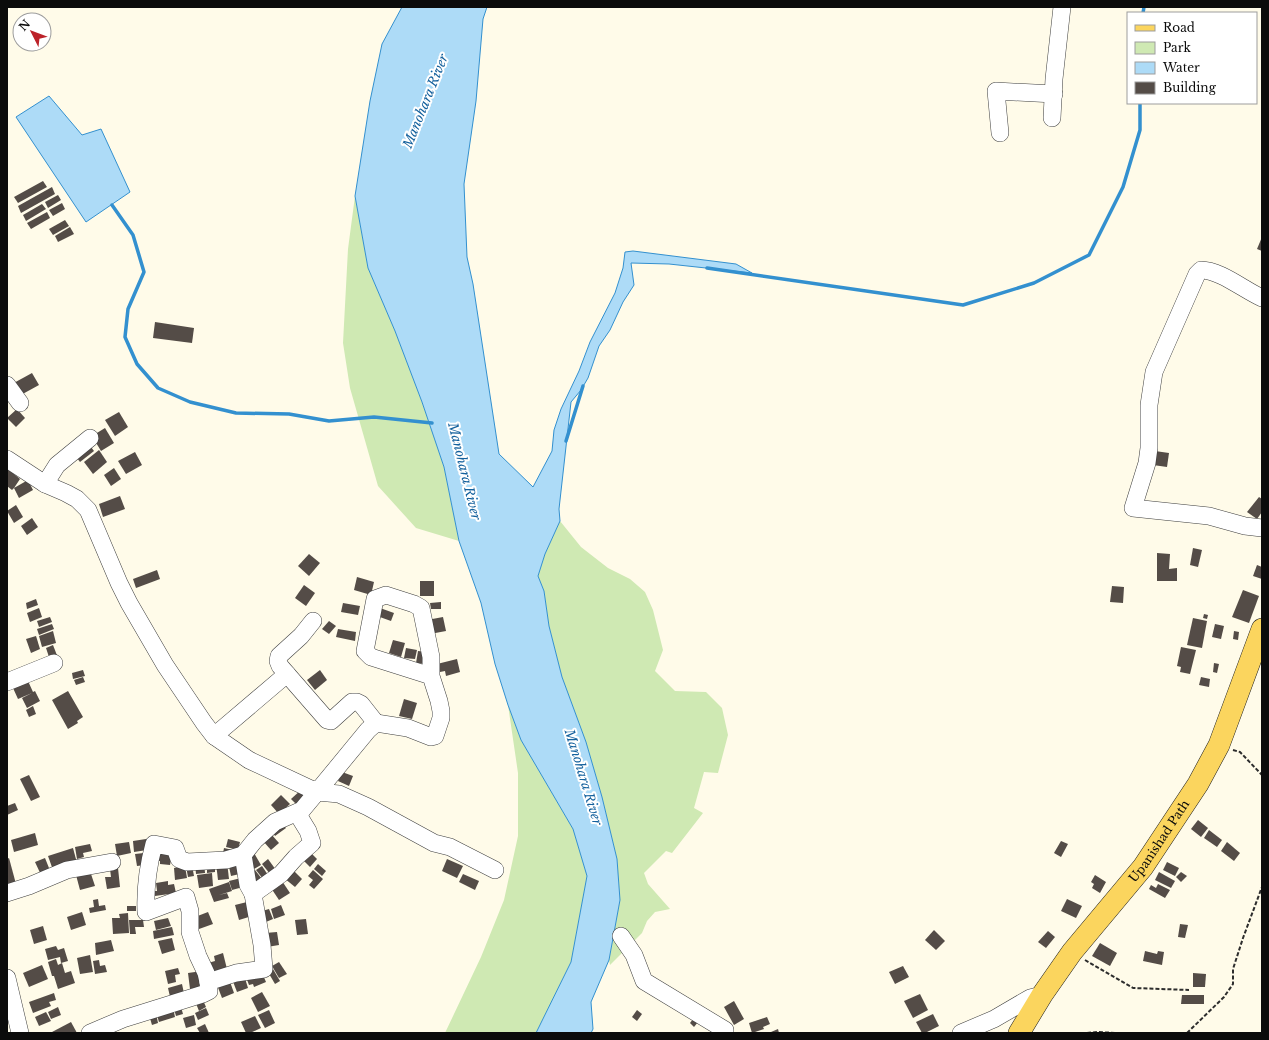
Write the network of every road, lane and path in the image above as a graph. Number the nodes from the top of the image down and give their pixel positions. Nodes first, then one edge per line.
1 (1062, 7) edge
2 (1054, 94) junction
3 (1052, 118) dead end
4 (1000, 134) dead end
5 (1262, 298) edge
6 (7, 385) edge
7 (20, 403) dead end
8 (90, 438) dead end
9 (7, 459) edge
10 (45, 484) junction
11 (1262, 528) edge
12 (313, 621) dead end
13 (1262, 629) edge
14 (54, 663) dead end
15 (286, 674) junction
16 (431, 676) junction
17 (7, 682) edge
18 (376, 723) junction
19 (214, 736) junction
20 (1219, 745) junction
21 (1262, 775) edge
22 (317, 792) junction
23 (297, 813) junction
24 (243, 855) junction
25 (112, 862) dead end
26 (495, 870) dead end
27 (1262, 887) edge
28 (7, 893) edge
29 (253, 894) junction
30 (621, 936) dead end
31 (1072, 952) junction
32 (7, 978) edge
33 (208, 982) junction
34 (1188, 990) dead end
35 (1042, 995) junction
36 (728, 1032) edge
37 (20, 1033) edge
38 (90, 1033) edge
39 (961, 1033) edge
40 (1019, 1033) edge
41 (1087, 1033) edge
42 (1117, 1033) edge
43 (1187, 1033) edge

1 - 2 street
2 - 3 street
2 - 4 street
5 - 11 street
6 - 7 street
8 - 10 street
9 - 10 street
10 - 19 street
12 - 15 street
13 - 20 main road, Upanishad Path
14 - 17 street
15 - 18 street
15 - 19 street
16 - 16 street
16 - 18 street
18 - 22 street
19 - 22 street
20 - 21 path
20 - 31 main road, Upanishad Path
22 - 23 street
22 - 26 street
23 - 24 street
23 - 29 street
24 - 29 street
24 - 33 street
25 - 28 street
27 - 43 path
29 - 33 street
30 - 36 street
31 - 34 path
31 - 35 main road, Upanishad Path
32 - 37 street
33 - 38 street
35 - 39 street
35 - 40 main road, Upanishad Path
41 - 42 path

